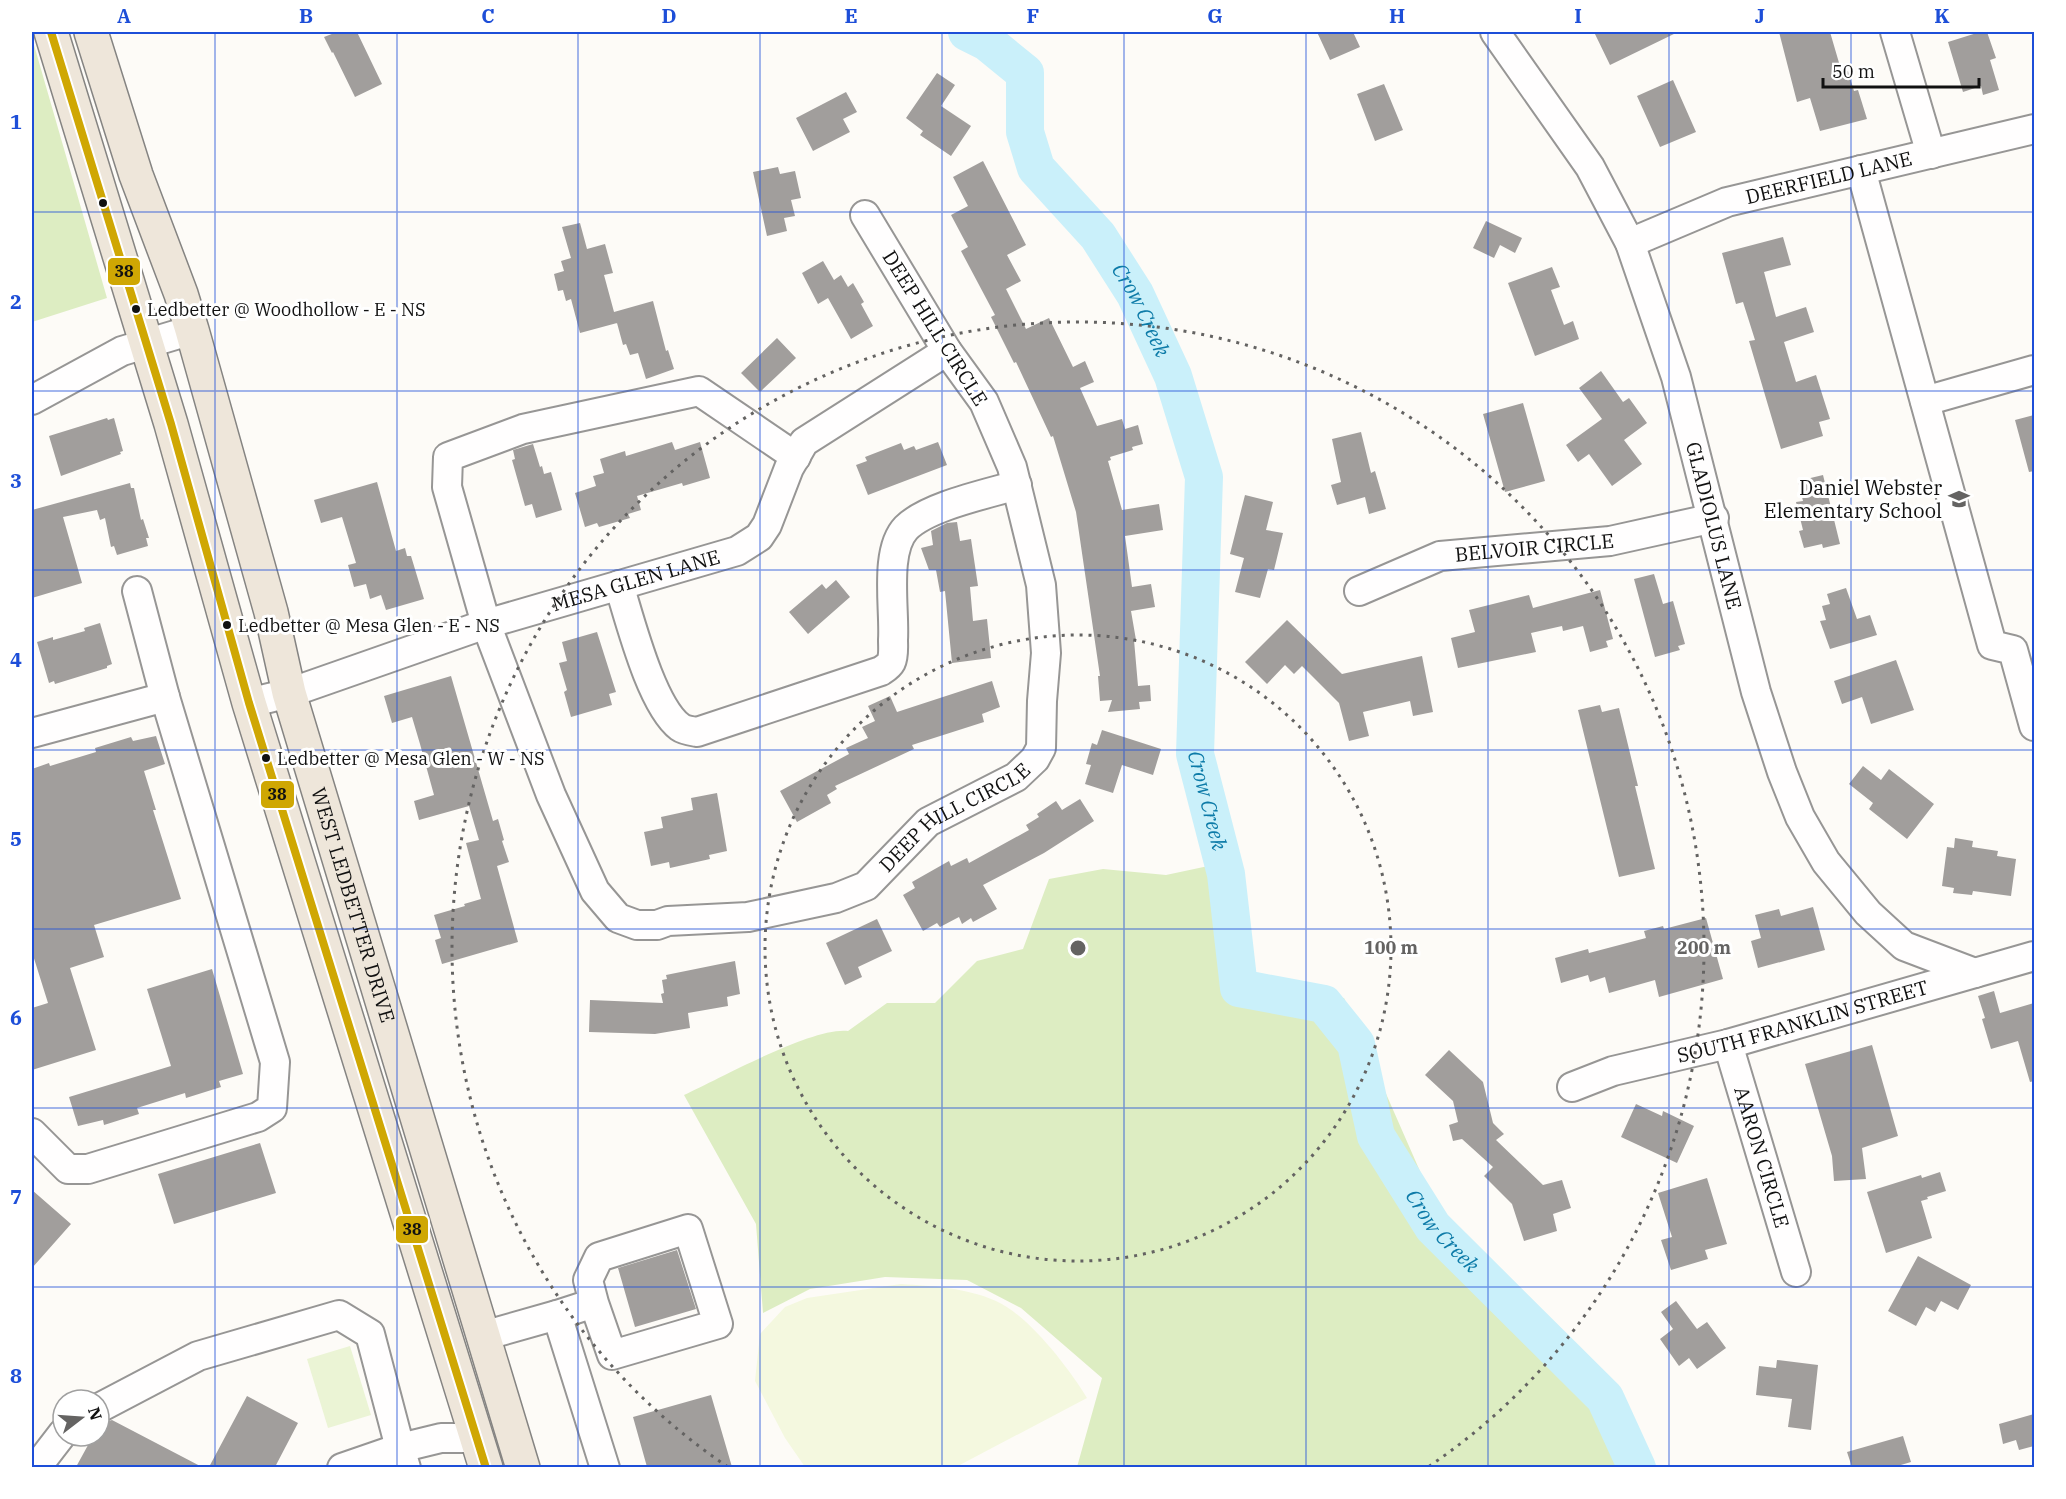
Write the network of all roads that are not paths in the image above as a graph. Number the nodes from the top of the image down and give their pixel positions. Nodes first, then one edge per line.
1 (51, 32) edge
2 (91, 32) edge
3 (1495, 32) edge
4 (1895, 32) edge
5 (2034, 129) edge
6 (1931, 154) junction
7 (1861, 170) junction
8 (865, 215) dead end
9 (1630, 243) junction
10 (192, 330) junction
11 (146, 344) junction
12 (946, 351) junction
13 (2034, 370) edge
14 (32, 400) edge
15 (1925, 401) junction
16 (796, 457) junction
17 (1017, 484) junction
18 (1714, 518) junction
19 (619, 585) junction
20 (137, 591) dead end
21 (1359, 591) dead end
22 (486, 624) junction
23 (289, 693) junction
24 (165, 697) junction
25 (249, 704) junction
26 (2034, 726) edge
27 (32, 733) edge
28 (2034, 956) edge
29 (1975, 973) junction
30 (1728, 1044) junction
31 (1572, 1087) dead end
32 (33, 1136) edge
33 (417, 1242) junction
34 (1796, 1272) dead end
35 (594, 1303) junction
36 (556, 1315) junction
37 (483, 1336) junction
38 (111, 1402) edge
39 (51, 1448) edge
40 (482, 1453) edge
41 (403, 1458) edge
42 (36, 1467) edge
43 (342, 1467) edge
44 (512, 1467) edge
45 (523, 1467) edge
46 (605, 1467) edge

1 - 11 main road, WEST LEDBETTER DRIVE
2 - 10 main road, WEST LEDBETTER DRIVE
3 - 9 street, GLADIOLUS LANE
4 - 6 street
5 - 6 street, DEERFIELD LANE
6 - 7 street, DEERFIELD LANE
7 - 9 street, DEERFIELD LANE
7 - 15 street
8 - 12 street, DEEP HILL CIRCLE
9 - 18 street, GLADIOLUS LANE
10 - 11 street
10 - 23 main road, WEST LEDBETTER DRIVE
11 - 14 street
11 - 25 main road, WEST LEDBETTER DRIVE
12 - 16 street, MESA GLEN LANE
12 - 17 street, DEEP HILL CIRCLE
13 - 15 street
15 - 26 street
16 - 19 street, MESA GLEN LANE
16 - 22 street, DEEP HILL CIRCLE
17 - 19 street
17 - 22 street, DEEP HILL CIRCLE
18 - 21 street, BELVOIR CIRCLE
18 - 29 street, GLADIOLUS LANE
19 - 22 street, MESA GLEN LANE
20 - 24 street
22 - 23 street, MESA GLEN LANE
23 - 25 street, MESA GLEN LANE
23 - 37 main road, WEST LEDBETTER DRIVE
24 - 27 street
24 - 32 street
25 - 33 main road, WEST LEDBETTER DRIVE
28 - 29 street, SOUTH FRANKLIN STREET
29 - 30 street, SOUTH FRANKLIN STREET
30 - 31 street, SOUTH FRANKLIN STREET
30 - 34 street, AARON CIRCLE
33 - 37 main road
33 - 40 main road, WEST LEDBETTER DRIVE
35 - 35 street
35 - 36 street
36 - 37 street
36 - 46 street
37 - 45 main road, WEST LEDBETTER DRIVE
38 - 41 street
39 - 42 street
40 - 41 street
40 - 44 main road
41 - 43 street

